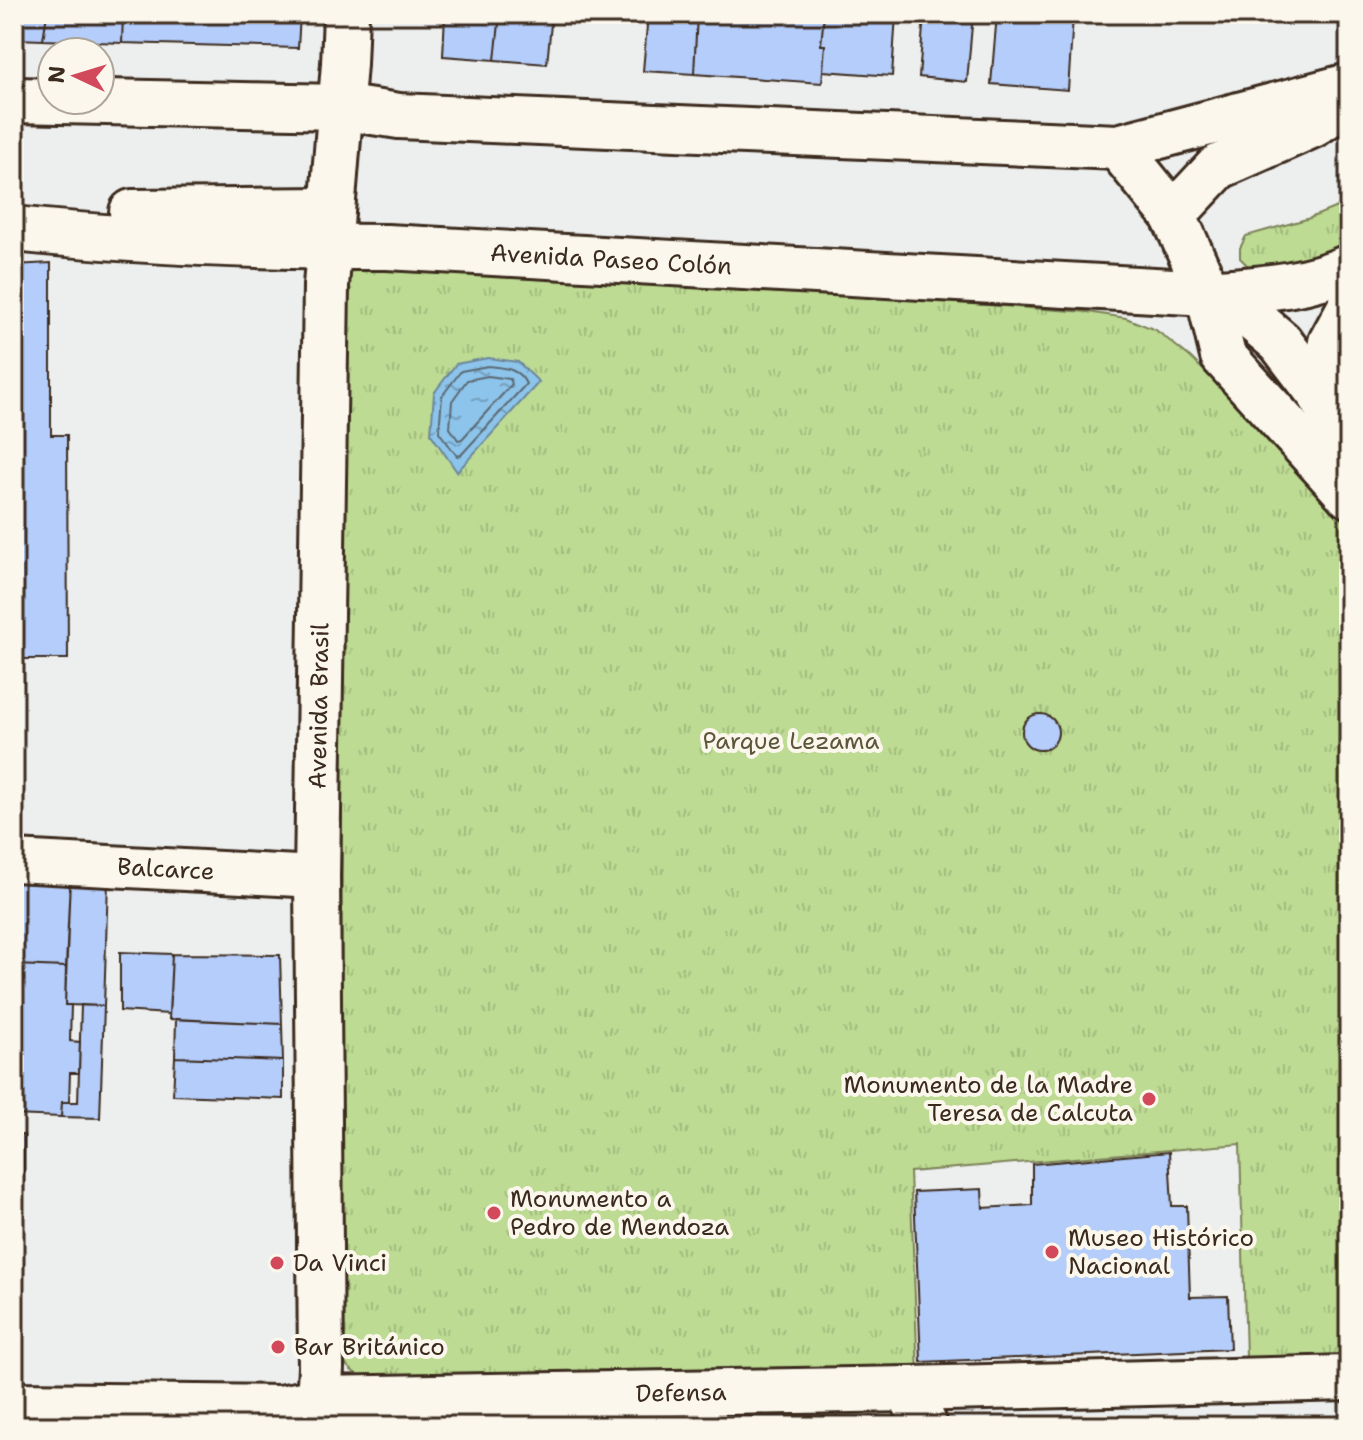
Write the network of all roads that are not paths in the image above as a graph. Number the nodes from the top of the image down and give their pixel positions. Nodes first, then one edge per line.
1 (346, 14) edge
2 (1349, 86) edge
3 (14, 100) edge
4 (1349, 100) edge
5 (340, 107) junction
6 (1118, 147) junction
7 (1173, 215) junction
8 (14, 217) edge
9 (330, 228) junction
10 (14, 229) edge
11 (1349, 267) edge
12 (1208, 293) junction
13 (1349, 309) edge
14 (1322, 397) junction
15 (1349, 441) edge
16 (1349, 495) edge
17 (14, 861) edge
18 (317, 877) junction
19 (1349, 1378) edge
20 (14, 1403) edge
21 (318, 1413) edge
22 (909, 1414) edge

1 - 5 main road, Avenida Brasil
2 - 6 main road
3 - 5 main road
4 - 7 main road
5 - 6 main road
5 - 9 main road, Avenida Brasil
6 - 7 main road
7 - 12 main road
8 - 9 main road
9 - 10 main road, Avenida Paseo Colón
9 - 12 main road, Avenida Paseo Colón
9 - 18 main road, Avenida Brasil
11 - 12 main road
12 - 14 main road
12 - 16 main road
13 - 14 main road
14 - 15 main road
17 - 18 street, Balcarce
18 - 21 main road, Avenida Brasil
19 - 22 main road, Defensa
20 - 21 street, Defensa
21 - 22 main road, Defensa

